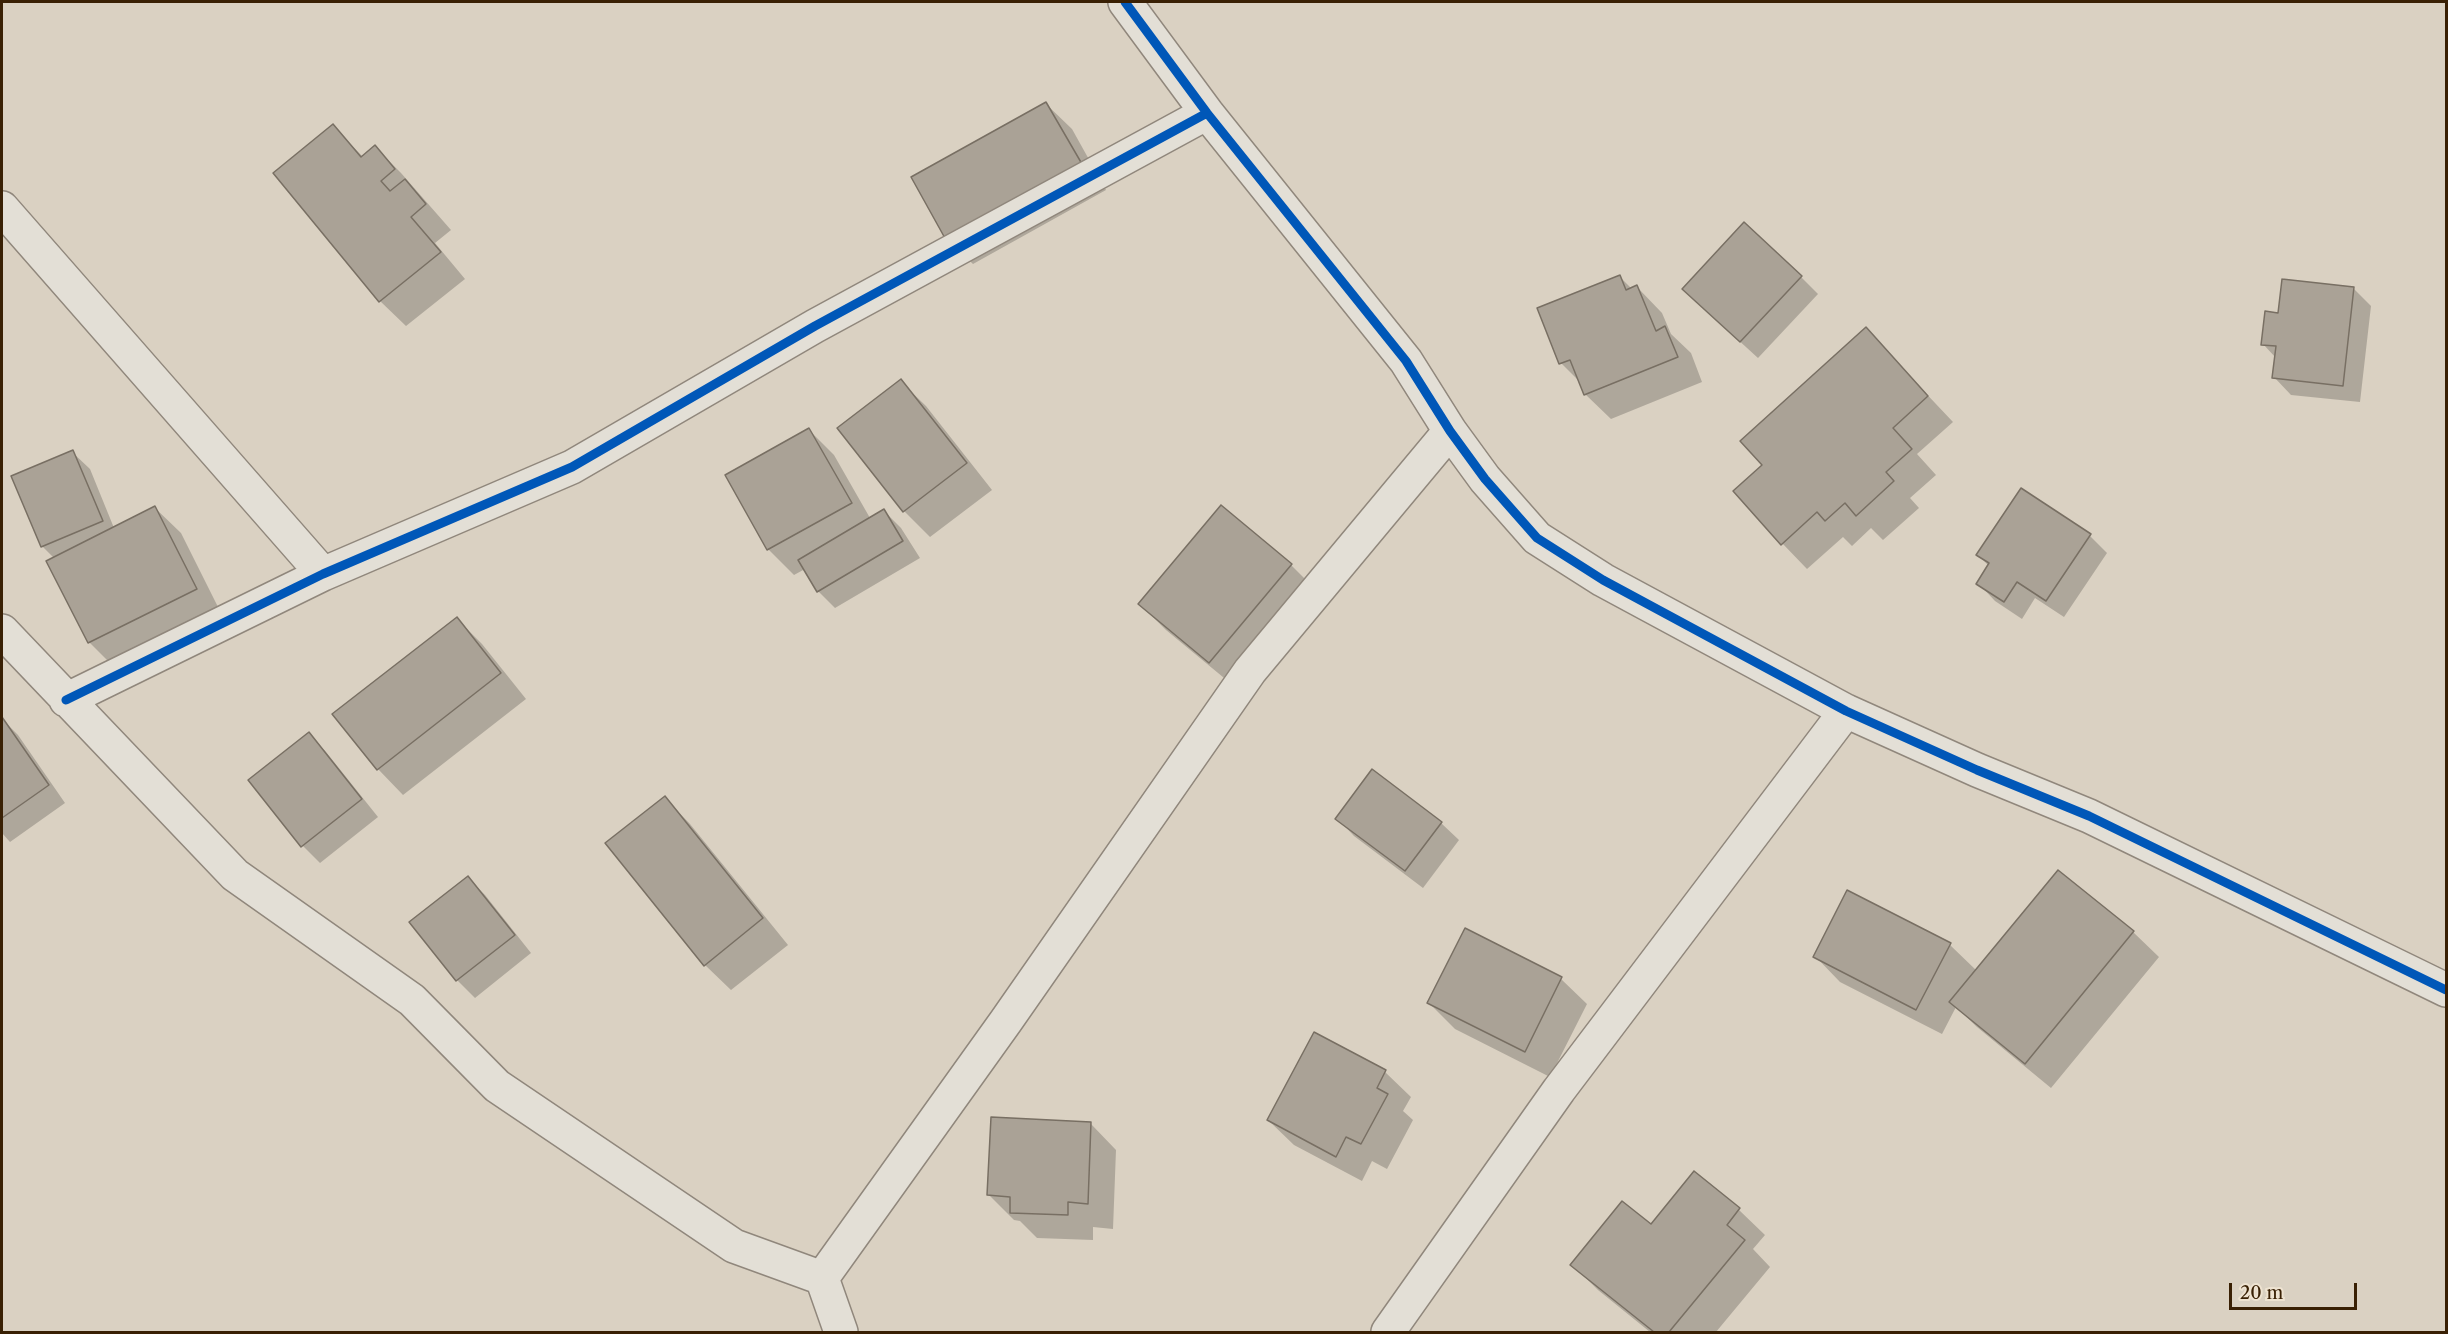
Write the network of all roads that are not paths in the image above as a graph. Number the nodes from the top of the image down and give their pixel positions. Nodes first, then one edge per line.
1 (1125, 2) edge
2 (1208, 113) junction
3 (2, 208) edge
4 (1450, 431) junction
5 (323, 573) junction
6 (2, 631) edge
7 (66, 700) junction
8 (1846, 711) junction
9 (2446, 990) edge
10 (822, 1278) junction
11 (841, 1332) edge
12 (1388, 1332) edge

1 - 2 street
2 - 4 street
2 - 5 street
3 - 5 street
4 - 8 street
4 - 10 street
5 - 7 street
6 - 7 street
7 - 10 street
8 - 9 street
8 - 12 street
10 - 11 street

